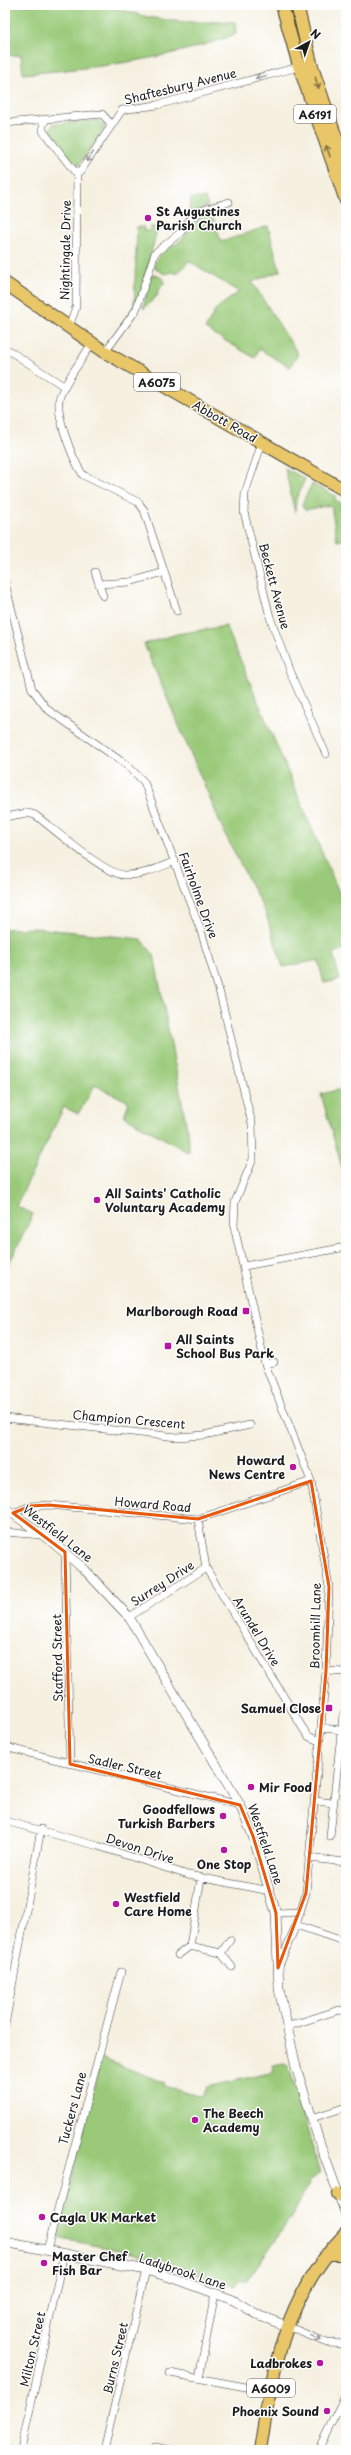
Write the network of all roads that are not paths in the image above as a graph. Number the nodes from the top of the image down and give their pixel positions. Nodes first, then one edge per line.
1 (282, 5) edge
2 (297, 5) edge
3 (299, 66) junction
4 (312, 67) junction
5 (47, 119) junction
6 (5, 123) edge
7 (112, 125) junction
8 (346, 167) edge
9 (77, 172) junction
10 (342, 176) edge
11 (346, 201) edge
12 (229, 202) dead end
13 (5, 283) edge
14 (69, 327) junction
15 (92, 343) junction
16 (5, 348) edge
17 (105, 352) junction
18 (65, 387) junction
19 (262, 442) junction
20 (346, 491) edge
21 (95, 572) dead end
22 (164, 572) junction
23 (5, 583) edge
24 (99, 584) junction
25 (103, 596) dead end
26 (178, 611) dead end
27 (326, 754) dead end
28 (5, 817) edge
29 (175, 862) junction
30 (346, 1247) edge
31 (244, 1266) junction
32 (274, 1362) dead end
33 (265, 1364) junction
34 (5, 1418) edge
35 (250, 1425) dead end
36 (311, 1481) junction
37 (5, 1508) edge
38 (13, 1513) junction
39 (198, 1519) junction
40 (5, 1532) edge
41 (42, 1535) junction
42 (65, 1552) junction
43 (206, 1568) junction
44 (129, 1617) junction
45 (326, 1671) junction
46 (346, 1672) edge
47 (343, 1715) dead end
48 (320, 1728) junction
49 (342, 1730) junction
50 (319, 1741) junction
51 (5, 1748) edge
52 (70, 1764) junction
53 (314, 1801) junction
54 (333, 1803) junction
55 (240, 1805) junction
56 (5, 1820) edge
57 (41, 1829) junction
58 (330, 1836) dead end
59 (309, 1858) junction
60 (346, 1862) edge
61 (201, 1878) junction
62 (270, 1891) junction
63 (300, 1912) junction
64 (276, 1913) junction
65 (296, 1925) junction
66 (230, 1940) dead end
67 (346, 1942) edge
68 (190, 1946) junction
69 (221, 1953) junction
70 (178, 1955) dead end
71 (232, 1967) dead end
72 (278, 1968) junction
73 (121, 1972) dead end
74 (346, 2011) edge
75 (5, 2025) edge
76 (286, 2027) junction
77 (346, 2107) edge
78 (312, 2118) junction
79 (342, 2196) edge
80 (346, 2215) edge
81 (346, 2233) edge
82 (5, 2242) edge
83 (47, 2250) junction
84 (64, 2253) junction
85 (327, 2254) junction
86 (346, 2254) edge
87 (146, 2270) junction
88 (215, 2293) junction
89 (287, 2326) junction
90 (346, 2344) edge
91 (170, 2373) dead end
92 (199, 2378) junction
93 (251, 2388) dead end
94 (346, 2394) edge
95 (155, 2447) dead end
96 (21, 2450) edge
97 (104, 2450) edge
98 (171, 2450) edge
99 (260, 2450) edge
100 (318, 2450) edge

1 - 3 main road, A6191
2 - 4 main road, A6191
3 - 4 street, Shaftesbury Avenue
3 -> 7 street, Shaftesbury Avenue
10 -> 3 main road, A6191
4 -> 8 main road, A6191
5 - 6 street
5 - 7 street
5 - 9 street
7 -> 9 street, Shaftesbury Avenue
9 - 14 street, Nightingale Drive
10 - 11 main road, A6191
12 - 17 street
13 - 14 main road, Abbott Road / A6075
14 - 15 main road, Abbott Road / A6075
15 - 17 main road, Abbott Road / A6075
15 - 18 street
16 - 18 street
17 - 19 main road, Abbott Road / A6075
18 - 22 street
19 - 20 main road, Abbott Road / A6075
19 - 27 street, Beckett Avenue
21 - 24 street
22 - 24 street
22 - 26 street
23 - 29 street, Fairholme Drive
24 - 25 street
28 - 29 street
29 - 31 street, Fairholme Drive
30 - 31 street
31 - 33 street, Broomhill Lane
32 - 33 street
33 - 36 street, Broomhill Lane
34 - 35 street, Champion Crescent
36 - 39 street, Howard Road
36 - 45 street, Broomhill Lane
37 - 38 street, Westfield Lane
38 - 39 street, Howard Road
38 - 41 street, Westfield Lane
39 - 43 street, Arundel Drive
40 - 41 street
41 - 42 street, Westfield Lane
42 - 44 street, Westfield Lane
42 - 52 street, Stafford Street
43 - 44 street, Surrey Drive
43 - 50 street, Arundel Drive
44 - 55 street, Westfield Lane
45 - 46 street
45 - 48 street, Broomhill Lane
47 - 49 street
48 - 49 street
48 - 50 street, Broomhill Lane
49 - 54 street
50 - 53 street, Broomhill Lane
51 - 52 street, Sadler Street
52 - 55 street, Sadler Street
53 - 54 street
53 - 59 street, Broomhill Lane
54 - 58 street
55 - 62 street, Westfield Lane
56 - 57 street, Devon Drive
57 - 61 street, Devon Drive
57 - 75 street
59 - 60 street
59 - 63 street, Broomhill Lane
61 - 62 street, Devon Drive
61 - 68 street
62 - 64 street, Westfield Lane
63 - 64 street
63 - 65 street, Broomhill Lane
64 - 72 street, Westfield Lane
65 - 67 street
65 - 72 street, Broomhill Lane
66 - 69 street
68 - 69 street
68 - 70 street
69 - 71 street
72 - 76 street, Westfield Lane
73 - 83 street, Tuckers Lane
74 - 76 street
76 - 78 street, Westfield Lane
77 - 78 street
78 - 79 street, Westfield Lane
79 - 80 street, Westfield Lane
81 - 85 main road, A6009
82 - 83 street, Ladybrook Lane
83 - 84 street, Ladybrook Lane
84 - 87 street, Ladybrook Lane
84 - 96 street, Milton Street
85 - 86 main road
85 - 89 main road, A6009
87 - 88 street, Ladybrook Lane
87 - 97 street, Burns Street
88 - 89 street, Ladybrook Lane
88 - 92 street
89 -> 90 street, Ladybrook Lane
89 - 99 main road, A6009
91 - 92 street
92 - 93 street
94 - 100 street
95 - 98 street

